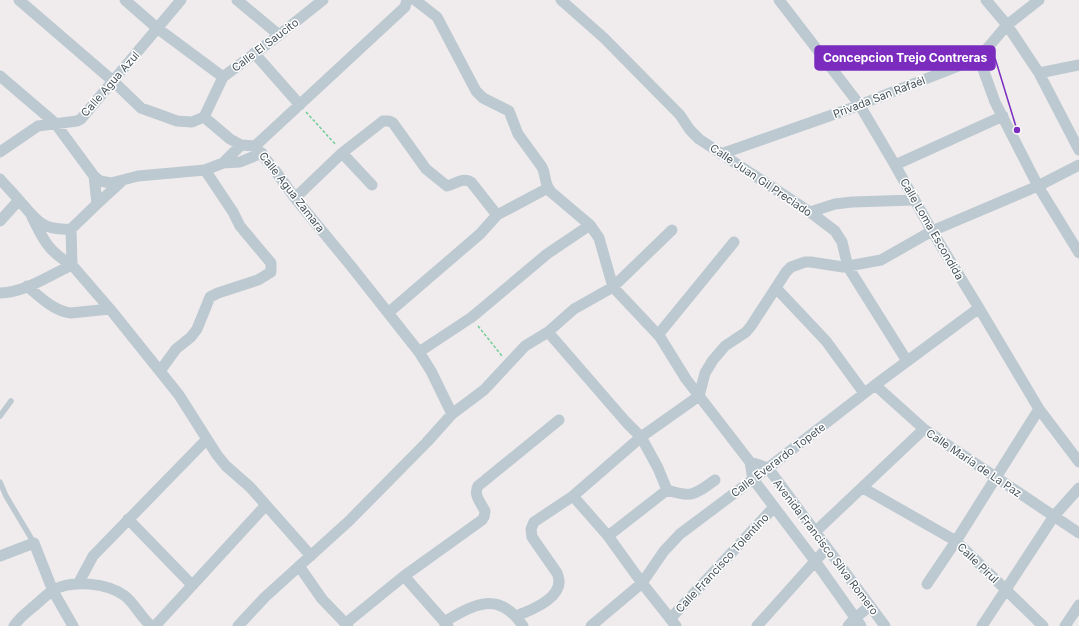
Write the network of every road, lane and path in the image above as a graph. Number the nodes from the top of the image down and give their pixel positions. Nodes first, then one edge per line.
1 (19, 0) edge
2 (125, 0) edge
3 (182, 0) edge
4 (237, 0) edge
5 (323, 0) edge
6 (407, 0) edge
7 (415, 0) edge
8 (560, 0) edge
9 (779, 0) edge
10 (986, 0) edge
11 (1039, 0) edge
12 (1007, 24) junction
13 (157, 28) junction
14 (279, 35) junction
15 (254, 53) junction
16 (979, 58) junction
17 (1079, 65) edge
18 (1039, 73) junction
19 (0, 76) edge
20 (223, 77) junction
21 (114, 81) junction
22 (860, 104) junction
23 (300, 105) junction
24 (1003, 116) junction
25 (204, 117) junction
26 (54, 123) junction
27 (241, 145) junction
28 (258, 149) junction
29 (1079, 150) edge
30 (0, 152) edge
31 (342, 153) junction
32 (721, 154) junction
33 (223, 163) junction
34 (895, 165) junction
35 (1079, 165) edge
36 (205, 170) junction
37 (94, 176) junction
38 (0, 179) edge
39 (122, 181) junction
40 (372, 185) dead end
41 (1038, 186) junction
42 (548, 188) junction
43 (295, 198) junction
44 (19, 200) junction
45 (914, 200) junction
46 (97, 204) junction
47 (810, 212) junction
48 (31, 215) junction
49 (497, 215) junction
50 (0, 221) edge
51 (590, 225) junction
52 (71, 229) junction
53 (672, 230) dead end
54 (932, 232) junction
55 (734, 242) dead end
56 (1079, 254) edge
57 (72, 265) junction
58 (848, 267) junction
59 (27, 286) junction
60 (613, 287) junction
61 (776, 288) junction
62 (0, 293) edge
63 (979, 308) junction
64 (110, 309) junction
65 (388, 313) junction
66 (472, 317) junction
67 (548, 332) junction
68 (658, 335) junction
69 (419, 352) junction
70 (907, 361) junction
71 (508, 364) junction
72 (160, 371) junction
73 (705, 372) junction
74 (686, 379) junction
75 (875, 385) junction
76 (864, 393) junction
77 (698, 396) junction
78 (11, 402) dead end
79 (1039, 409) junction
80 (452, 414) junction
81 (0, 416) edge
82 (560, 420) dead end
83 (924, 429) junction
84 (641, 437) junction
85 (207, 439) junction
86 (750, 462) junction
87 (1079, 462) edge
88 (768, 468) junction
89 (996, 477) junction
90 (753, 479) junction
91 (715, 480) dead end
92 (0, 482) edge
93 (863, 488) junction
94 (1079, 488) edge
95 (667, 490) junction
96 (573, 496) junction
97 (266, 505) junction
98 (774, 507) junction
99 (1054, 516) junction
100 (128, 519) junction
101 (815, 532) junction
102 (1079, 533) edge
103 (608, 536) junction
104 (956, 541) junction
105 (34, 542) junction
106 (827, 548) junction
107 (0, 556) edge
108 (311, 556) junction
109 (815, 561) junction
110 (299, 566) junction
111 (404, 576) junction
112 (642, 583) junction
113 (78, 584) junction
114 (926, 584) dead end
115 (192, 585) junction
116 (1005, 589) junction
117 (53, 590) junction
118 (1079, 605) edge
119 (870, 606) junction
120 (516, 616) junction
121 (673, 622) edge
122 (854, 623) edge
123 (446, 624) edge
124 (346, 625) edge
125 (594, 625) edge
126 (14, 626) edge
127 (73, 626) edge
128 (151, 626) edge
129 (155, 626) edge
130 (238, 626) edge
131 (523, 626) edge
132 (757, 626) edge
133 (885, 626) edge
134 (982, 626) edge
135 (1043, 626) edge
136 (1065, 626) edge

1 - 21 street
2 - 13 street
3 - 13 street, Calle Agua Azul
4 - 14 street
5 - 14 street, Calle El Saucito
6 - 23 street
7 - 42 street
8 - 32 street, Calle Juan Gil Preciado
9 - 22 street, Calle Loma Escondida
10 - 12 street
11 - 12 street, Privada San Rafaél
12 - 16 street, Privada San Rafaél
12 - 18 street
13 - 20 street
13 - 21 street, Calle Agua Azul
14 - 15 street, Calle El Saucito
15 - 20 street, Calle El Saucito
15 - 23 street
16 - 22 street, Privada San Rafaél
16 - 24 street
17 - 18 street
18 - 29 street
19 - 26 street
20 - 25 street, Calle El Saucito
21 - 25 street
21 - 26 street, Calle Agua Azul
22 - 32 street, Privada San Rafaél
22 - 34 street, Calle Loma Escondida
23 - 28 street
23 - 31 path
24 - 34 street
24 - 41 street
25 - 27 street, Calle Agua Zamara
26 - 30 street, Calle Agua Azul
26 - 37 street
27 - 28 street, Calle Agua Zamara
27 - 33 street
28 - 33 street
28 - 43 street, Calle Agua Zamara
31 - 40 street
31 - 43 street
31 - 49 street
32 - 47 street, Calle Juan Gil Preciado
33 - 36 street
34 - 45 street, Calle Loma Escondida
35 - 41 street
36 - 39 street
36 - 72 street
37 - 39 street
37 - 46 street
38 - 44 street
39 - 46 street
41 - 54 street
41 - 56 street
42 - 49 street
42 - 51 street
43 - 65 street, Calle Agua Zamara
44 - 48 street
44 - 50 street
45 - 47 street
45 - 54 street, Calle Loma Escondida
46 - 52 street
47 - 58 street, Calle Juan Gil Preciado
48 - 52 street
48 - 57 street
49 - 65 street
51 - 60 street
51 - 66 street
52 - 57 street
53 - 60 street
54 - 58 street
54 - 63 street, Calle Loma Escondida
55 - 68 street
57 - 59 street
57 - 64 street
58 - 61 street
58 - 70 street, Calle Juan Gil Preciado
59 - 62 street
59 - 64 street
60 - 67 street
60 - 68 street
61 - 73 street
61 - 76 street
63 - 70 street, Calle Everardo Topete
63 - 79 street, Calle Loma Escondida
64 - 72 street
65 - 69 street, Calle Agua Zamara
66 - 69 street
66 - 71 path
67 - 71 street
67 - 84 street
68 - 74 street
69 - 80 street, Calle Agua Zamara
70 - 75 street, Calle Everardo Topete
71 - 80 street
72 - 85 street
73 - 74 street
73 - 77 street
74 - 77 street
75 - 76 street, Calle Everardo Topete
75 - 83 street, Calle María de La Paz
76 - 88 street, Calle Everardo Topete
77 - 84 street
77 - 86 street
78 - 81 lane
79 - 87 street, Calle Loma Escondida
79 - 89 street
80 - 108 street
82 - 111 street
83 - 89 street, Calle María de La Paz
83 - 93 street
84 - 95 street
84 - 96 street
85 - 97 street
85 - 100 street
86 - 88 street
86 - 90 street
88 - 90 street, Calle Everardo Topete
88 - 101 street, Avenida Francisco Silva Romero
89 - 99 street, Calle María de La Paz
89 - 104 street
90 - 98 street, Avenida Francisco Silva Romero
90 - 112 street, Calle Everardo Topete
91 - 95 street
92 - 105 lane
93 - 101 street
93 - 104 street, Calle Pirul
94 - 99 street
95 - 103 street
96 - 103 street
96 - 120 street
97 - 108 street
97 - 115 street
98 - 109 street, Avenida Francisco Silva Romero
98 - 121 street, Calle Francisco Tolentino
99 - 102 street, Calle María de La Paz
99 - 116 street
100 - 113 street
100 - 115 street
101 - 106 street, Avenida Francisco Silva Romero
103 - 112 street
104 - 114 street
104 - 116 street, Calle Pirul
105 - 107 street
105 - 117 street
106 - 109 street
106 - 119 street, Avenida Francisco Silva Romero
108 - 110 street
109 - 122 street, Avenida Francisco Silva Romero
109 - 132 street
110 - 124 street
110 - 130 street
111 - 123 street
111 - 124 street
112 - 121 street
112 - 125 street, Calle Everardo Topete
113 - 117 street
113 - 128 street
115 - 129 street
116 - 134 street
116 - 135 street, Calle Pirul
117 - 126 street
117 - 127 street
118 - 136 street
119 - 122 street
119 - 133 street, Avenida Francisco Silva Romero
120 - 123 street
120 - 131 street

